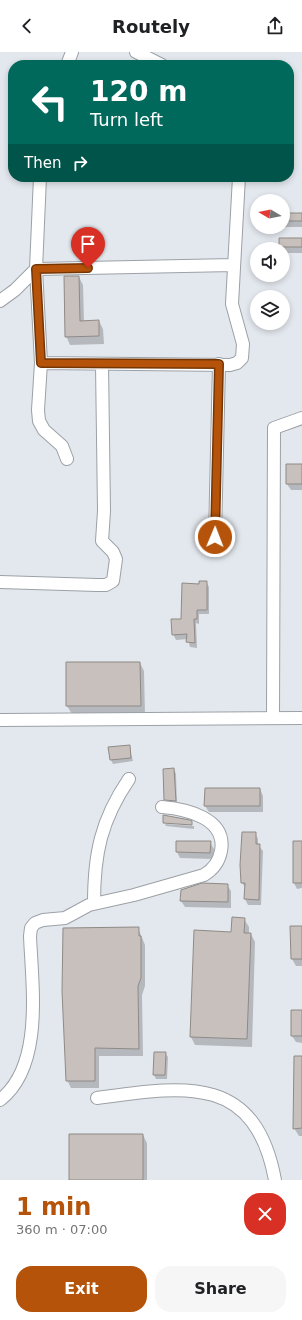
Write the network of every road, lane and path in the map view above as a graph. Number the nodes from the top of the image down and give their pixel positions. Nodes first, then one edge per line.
1 (136, 52) edge
2 (152, 60) edge
3 (40, 182) edge
4 (239, 182) edge
5 (233, 265) junction
6 (36, 269) junction
7 (0, 301) edge
8 (41, 363) junction
9 (102, 364) junction
10 (219, 364) junction
11 (302, 418) edge
12 (67, 459) dead end
13 (215, 537) dead end
14 (0, 582) edge
15 (274, 718) junction
16 (302, 718) edge
17 (0, 720) edge
18 (129, 779) dead end
19 (162, 807) dead end
20 (94, 903) junction
21 (97, 1098) dead end
22 (0, 1100) edge
23 (275, 1180) edge

1 - 2 street
3 - 6 street
4 - 5 street
5 - 6 street
5 - 10 street
6 - 7 street
6 - 8 street
8 - 9 street
8 - 12 street
9 - 10 street
9 - 14 street
10 - 13 street
11 - 15 street
15 - 16 street
15 - 17 street
18 - 20 street
19 - 20 street
20 - 22 street
21 - 23 street

